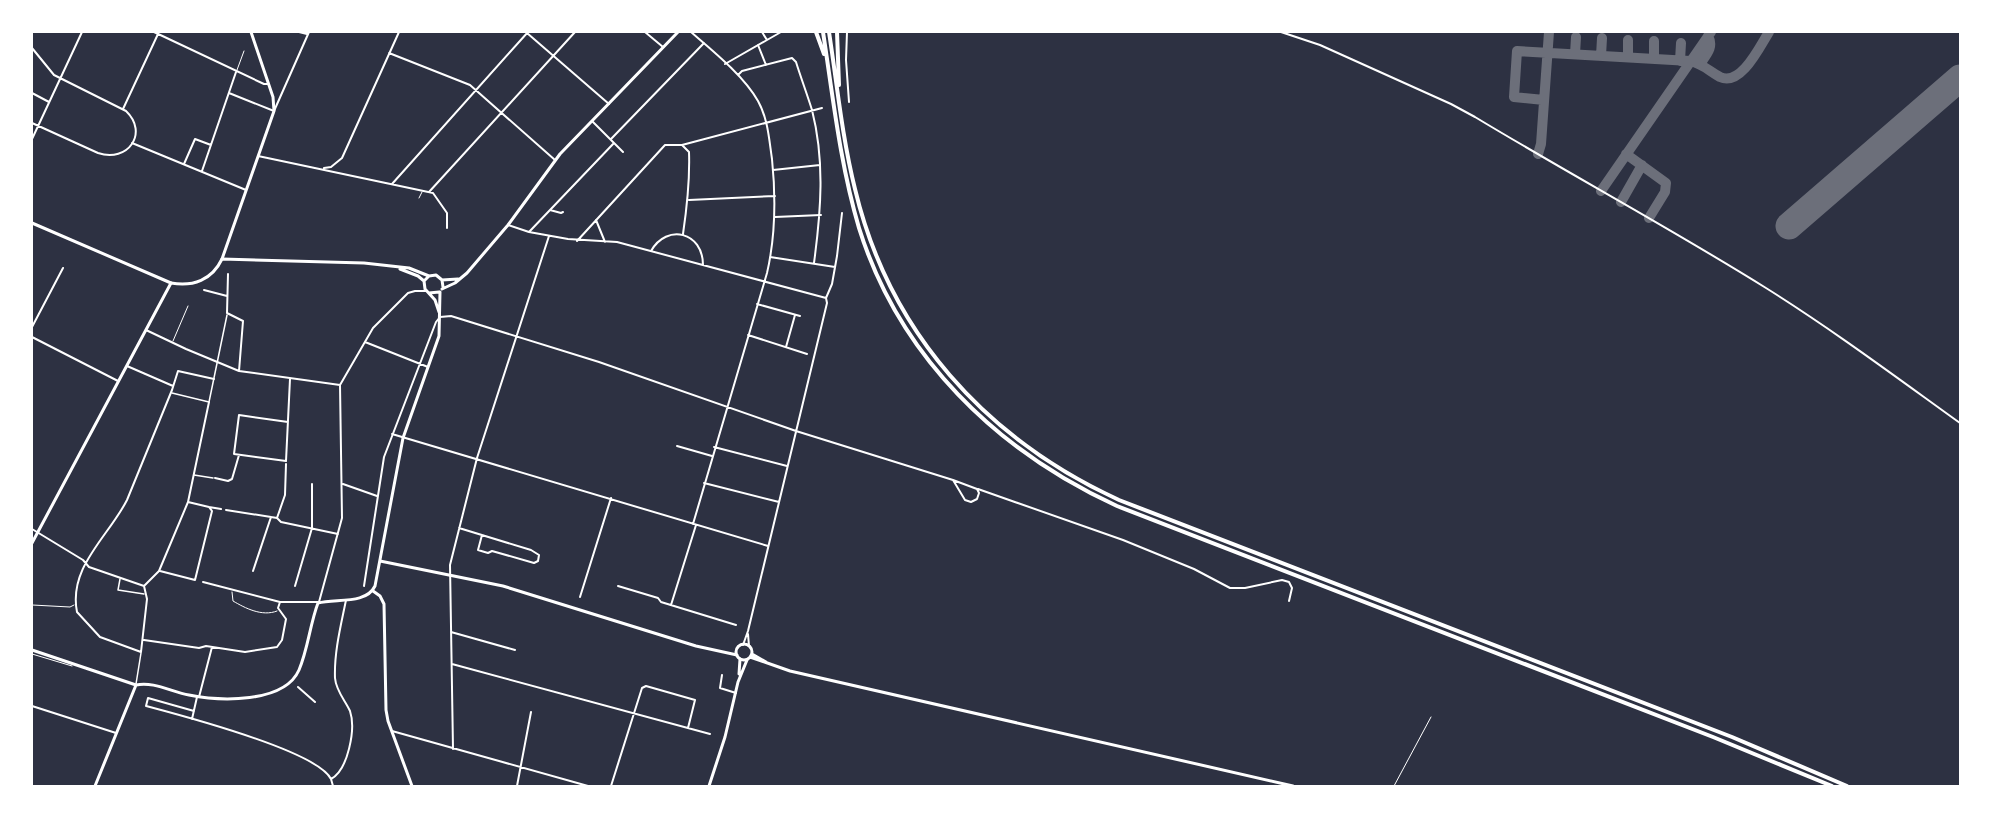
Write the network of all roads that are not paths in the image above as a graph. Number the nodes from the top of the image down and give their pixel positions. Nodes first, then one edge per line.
1 (82, 32) edge
2 (154, 32) edge
3 (251, 32) edge
4 (300, 32) edge
5 (399, 32) edge
6 (528, 32) edge
7 (574, 32) edge
8 (645, 32) edge
9 (678, 32) edge
10 (691, 32) edge
11 (762, 32) edge
12 (781, 32) edge
13 (816, 32) edge
14 (823, 32) edge
15 (829, 32) edge
16 (837, 32) edge
17 (847, 32) edge
18 (1281, 32) edge
19 (158, 33) junction
20 (308, 33) edge
21 (766, 40) junction
22 (704, 43) junction
23 (758, 45) junction
24 (663, 47) junction
25 (32, 48) edge
26 (244, 51) dead end
27 (389, 53) junction
28 (553, 56) junction
29 (726, 64) junction
30 (766, 65) junction
31 (828, 69) junction
32 (236, 72) junction
33 (737, 75) junction
34 (60, 79) junction
35 (269, 84) junction
36 (475, 89) junction
37 (284, 91) junction
38 (32, 93) edge
39 (229, 93) junction
40 (273, 98) junction
41 (839, 98) junction
42 (50, 102) junction
43 (849, 102) dead end
44 (609, 104) junction
45 (822, 108) dead end
46 (123, 109) junction
47 (812, 110) junction
48 (274, 111) junction
49 (501, 112) junction
50 (592, 121) junction
51 (766, 122) junction
52 (32, 123) edge
53 (39, 125) junction
54 (32, 139) edge
55 (611, 139) junction
56 (132, 143) junction
57 (614, 143) junction
58 (211, 145) junction
59 (682, 145) junction
60 (623, 152) dead end
61 (258, 156) junction
62 (555, 160) junction
63 (184, 164) junction
64 (820, 165) junction
65 (321, 169) junction
66 (773, 170) junction
67 (202, 171) junction
68 (392, 184) junction
69 (246, 190) junction
70 (422, 190) junction
71 (429, 192) junction
72 (775, 196) junction
73 (419, 198) dead end
74 (688, 200) junction
75 (550, 210) junction
76 (563, 212) dead end
77 (842, 213) dead end
78 (821, 215) junction
79 (775, 217) junction
80 (596, 220) junction
81 (32, 223) edge
82 (508, 225) junction
83 (447, 228) dead end
84 (529, 232) junction
85 (683, 234) junction
86 (549, 236) junction
87 (577, 241) junction
88 (605, 242) junction
89 (651, 251) junction
90 (770, 257) junction
91 (222, 259) junction
92 (814, 263) junction
93 (703, 265) junction
94 (835, 267) junction
95 (63, 268) dead end
96 (409, 270) junction
97 (228, 274) dead end
98 (429, 276) junction
99 (462, 277) junction
100 (442, 280) junction
101 (764, 281) junction
102 (424, 282) junction
103 (171, 283) junction
104 (204, 290) dead end
105 (441, 290) junction
106 (428, 292) junction
107 (228, 296) junction
108 (826, 298) junction
109 (758, 304) junction
110 (188, 306) dead end
111 (227, 313) junction
112 (795, 315) junction
113 (800, 316) dead end
114 (441, 317) junction
115 (32, 327) edge
116 (146, 330) junction
117 (748, 335) junction
118 (32, 337) edge
119 (516, 337) junction
120 (172, 342) junction
121 (365, 342) junction
122 (786, 346) junction
123 (807, 354) dead end
124 (218, 363) junction
125 (420, 364) junction
126 (127, 366) junction
127 (428, 367) junction
128 (239, 371) junction
129 (214, 379) junction
130 (290, 379) junction
131 (118, 381) junction
132 (340, 385) junction
133 (173, 386) junction
134 (171, 392) junction
135 (209, 402) junction
136 (726, 407) junction
137 (288, 422) junction
138 (1960, 423) edge
139 (796, 431) junction
140 (392, 434) junction
141 (403, 438) junction
142 (676, 446) dead end
143 (714, 447) junction
144 (239, 454) junction
145 (712, 456) junction
146 (477, 458) junction
147 (286, 462) junction
148 (788, 466) junction
149 (193, 475) junction
150 (215, 478) joint
151 (952, 480) junction
152 (341, 483) junction
153 (704, 483) junction
154 (312, 484) dead end
155 (977, 489) junction
156 (377, 496) junction
157 (611, 498) junction
158 (188, 502) junction
159 (779, 502) junction
160 (209, 507) junction
161 (222, 509) dead end
162 (226, 510) dead end
163 (271, 517) junction
164 (277, 518) junction
165 (695, 524) junction
166 (312, 528) junction
167 (459, 528) junction
168 (32, 529) edge
169 (38, 532) junction
170 (338, 534) junction
171 (482, 535) junction
172 (32, 543) edge
173 (768, 546) junction
174 (380, 561) junction
175 (85, 563) junction
176 (159, 571) junction
177 (253, 571) dead end
178 (450, 574) junction
179 (120, 579) junction
180 (195, 580) junction
181 (203, 582) joint
182 (144, 586) junction
183 (295, 586) dead end
184 (364, 586) dead end
185 (618, 586) dead end
186 (232, 590) junction
187 (373, 591) junction
188 (146, 594) junction
189 (580, 597) dead end
190 (346, 600) junction
191 (1289, 601) dead end
192 (280, 602) junction
193 (319, 602) junction
194 (76, 604) junction
195 (32, 605) edge
196 (671, 605) junction
197 (278, 608) junction
198 (736, 625) dead end
199 (451, 632) junction
200 (748, 632) junction
201 (144, 640) junction
202 (742, 645) junction
203 (749, 646) junction
204 (212, 647) junction
205 (737, 648) junction
206 (515, 650) dead end
207 (724, 651) junction
208 (32, 652) edge
209 (141, 652) junction
210 (738, 657) junction
211 (749, 657) junction
212 (452, 664) junction
213 (722, 675) dead end
214 (291, 680) junction
215 (738, 682) junction
216 (295, 684) dead end
217 (136, 685) junction
218 (298, 687) dead end
219 (736, 693) junction
220 (198, 697) junction
221 (315, 702) dead end
222 (141, 705) dead end
223 (32, 706) edge
224 (146, 706) junction
225 (194, 711) junction
226 (531, 712) dead end
227 (634, 714) junction
228 (1431, 717) dead end
229 (192, 719) junction
230 (688, 728) junction
231 (392, 731) junction
232 (116, 733) junction
233 (710, 734) dead end
234 (453, 749) junction
235 (520, 768) junction
236 (331, 779) junction
237 (95, 786) edge
238 (333, 786) edge
239 (412, 786) edge
240 (517, 786) edge
241 (588, 786) edge
242 (611, 786) edge
243 (709, 786) edge
244 (1293, 786) edge
245 (1394, 786) edge
246 (1832, 786) edge
247 (1847, 786) edge

1 - 34 street
2 - 19 street
3 - 35 main road
4 - 20 street
5 - 27 street
6 - 28 street
6 - 36 street
7 - 28 street
8 - 24 street
9 - 24 main road
10 - 22 street
11 - 21 street
12 - 21 street
13 - 31 highway
14 - 31 highway
15 - 41 highway
16 - 41 highway
17 - 43 street
18 - 138 street
19 - 32 street
19 - 46 street
20 - 37 street
21 - 23 street
22 - 29 street
22 - 55 street
23 - 29 street
23 - 30 street
24 - 44 main road
25 - 34 street
26 - 32 lane
27 - 36 street
27 - 65 street
28 - 44 street
28 - 49 street
29 - 33 street
30 - 33 street
30 - 47 street
31 - 246 highway
32 - 35 street
32 - 39 street
33 - 51 street
34 - 42 street
34 - 46 street
35 - 40 main road
36 - 49 street
36 - 68 street
37 - 40 street
37 - 48 street
38 - 42 street
39 - 48 street
39 - 58 street
40 - 48 main road
41 - 247 highway
42 - 53 street
44 - 50 main road
45 - 47 street
46 - 56 street
47 - 51 street
47 - 64 street
48 - 61 main road
49 - 62 street
49 - 71 street
50 - 55 street
50 - 62 main road
51 - 59 street
51 - 66 street
52 - 53 street
53 - 54 street
53 - 56 street
55 - 57 street
56 - 63 street
57 - 60 street
57 - 75 street
58 - 63 street
58 - 67 street
59 - 74 street
59 - 80 street
61 - 65 street
61 - 69 main road
62 - 82 main road
63 - 67 street
64 - 66 street
64 - 78 street
65 - 68 street
66 - 72 street
67 - 69 street
68 - 70 street
69 - 91 main road
70 - 71 street
70 - 73 lane
71 - 83 street
72 - 74 street
72 - 79 street
74 - 85 street
75 - 76 street
75 - 84 street
77 - 94 street
78 - 79 street
78 - 92 street
79 - 90 street
80 - 87 street
80 - 88 street
81 - 103 main road
82 - 84 street
82 - 99 main road
84 - 86 street
85 - 89 street
85 - 93 street
86 - 87 street
86 - 119 street
87 - 88 street
88 - 89 street
89 - 93 street
90 - 92 street
90 - 101 street
91 - 96 main road
91 - 103 main road
92 - 94 street
93 - 101 street
94 - 108 street
95 - 115 street
96 - 98 main road
96 - 102 main road
97 - 107 street
98 - 100 main road
98 - 102 main road
99 - 100 main road
99 - 105 main road
100 - 105 main road
101 - 108 street
101 - 109 street
102 - 106 main road
103 - 116 main road
104 - 107 street
105 - 106 main road
105 - 114 main road
106 - 114 main road
106 - 121 street
107 - 111 street
108 - 139 street
109 - 112 street
109 - 117 street
110 - 120 lane
111 - 124 street
111 - 128 street
112 - 113 street
112 - 122 street
114 - 119 street
114 - 125 street
114 - 127 main road
116 - 120 street
116 - 126 main road
117 - 122 street
117 - 136 street
118 - 131 street
119 - 136 street
119 - 146 street
120 - 124 street
121 - 125 street
121 - 132 street
122 - 123 street
124 - 128 street
124 - 129 street
125 - 127 street
125 - 140 street
126 - 131 main road
126 - 133 street
127 - 141 main road
128 - 130 street
129 - 133 street
129 - 135 street
130 - 132 street
130 - 137 street
131 - 169 main road
132 - 152 street
133 - 134 street
134 - 135 street
134 - 175 street
135 - 149 street
136 - 139 street
136 - 143 street
137 - 144 street
137 - 147 street
139 - 148 street
139 - 151 street
140 - 141 street
140 - 156 street
141 - 146 street
141 - 174 main road
142 - 145 street
143 - 145 street
143 - 148 street
144 - 147 street
144 - 150 street
145 - 153 street
146 - 157 street
146 - 167 street
147 - 164 street
148 - 159 street
149 - 150 street
149 - 158 street
151 - 155 street
151 - 155 street
152 - 156 street
152 - 170 street
153 - 159 street
153 - 165 street
154 - 166 street
155 - 191 street
156 - 184 street
157 - 165 street
157 - 189 street
158 - 160 street
158 - 176 street
159 - 173 street
160 - 161 street
160 - 180 street
162 - 163 street
163 - 164 street
163 - 177 street
164 - 166 street
165 - 173 street
165 - 196 street
166 - 170 street
166 - 183 street
167 - 171 street
167 - 178 street
168 - 169 street
169 - 172 main road
169 - 175 street
170 - 193 street
171 - 171 street
173 - 200 street
174 - 178 main road
174 - 187 main road
175 - 179 street
175 - 194 street
176 - 180 street
176 - 182 street
178 - 199 street
178 - 207 main road
179 - 182 street
179 - 188 street
180 - 181 street
181 - 186 street
182 - 188 street
185 - 196 street
186 - 192 street
186 - 197 lane
187 - 190 main road
187 - 231 main road
188 - 201 street
190 - 193 main road
190 - 236 street
192 - 193 street
192 - 197 street
193 - 214 main road
194 - 195 lane
194 - 209 street
196 - 198 street
197 - 204 street
199 - 206 street
199 - 212 street
200 - 202 street
200 - 203 street
201 - 204 street
201 - 209 street
202 - 203 main road
202 - 205 main road
203 - 211 main road
204 - 220 street
205 - 207 main road
205 - 210 main road
207 - 210 main road
208 - 217 main road
209 - 217 street
210 - 211 main road
210 - 215 main road
211 - 215 main road
211 - 244 main road
212 - 227 street
212 - 234 street
213 - 219 street
214 - 216 street
214 - 220 main road
215 - 219 main road
217 - 220 main road
217 - 232 main road
218 - 221 street
219 - 243 main road
220 - 225 street
222 - 224 street
223 - 232 street
224 - 225 street
224 - 229 street
225 - 229 street
226 - 235 street
227 - 230 street
227 - 230 street
227 - 242 street
228 - 245 lane
229 - 236 street
230 - 233 street
231 - 234 street
231 - 239 main road
232 - 237 main road
234 - 235 street
235 - 240 street
235 - 241 street
236 - 238 street

